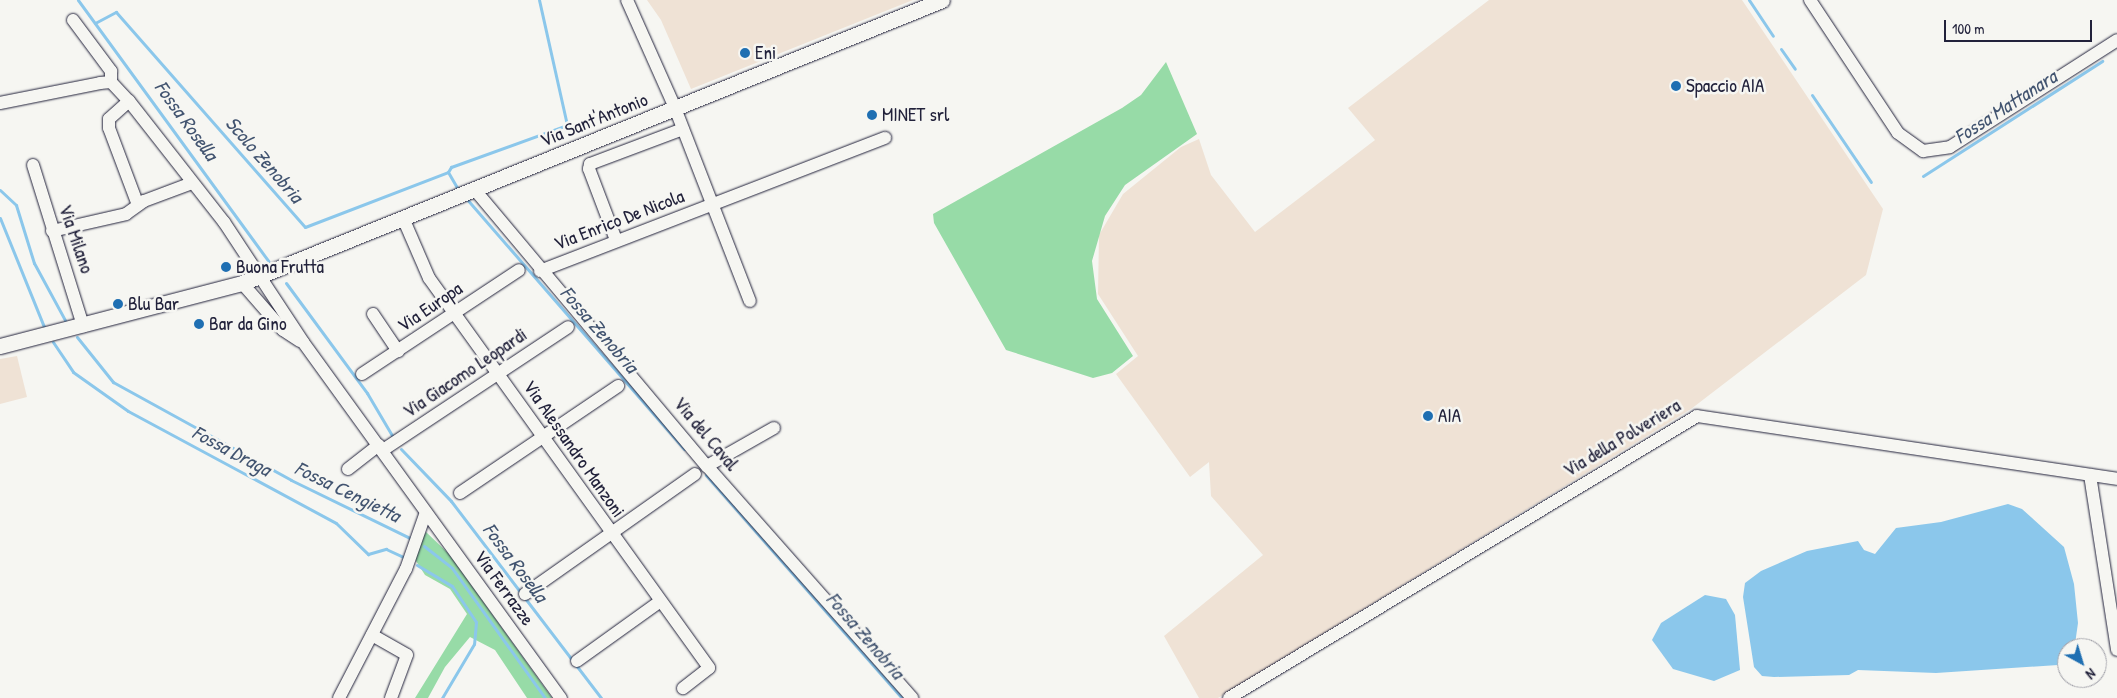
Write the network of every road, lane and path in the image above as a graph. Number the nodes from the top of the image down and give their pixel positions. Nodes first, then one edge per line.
1 (627, 0) edge
2 (942, 0) edge
3 (1810, 0) edge
4 (73, 20) dead end
5 (2117, 40) edge
6 (111, 82) junction
7 (129, 101) junction
8 (0, 103) edge
9 (675, 108) junction
10 (683, 129) junction
11 (885, 138) dead end
12 (32, 165) dead end
13 (192, 183) junction
14 (475, 190) junction
15 (138, 205) junction
16 (712, 205) junction
17 (404, 218) junction
18 (52, 231) junction
19 (616, 240) junction
20 (519, 270) dead end
21 (540, 271) junction
22 (260, 276) junction
23 (242, 283) junction
24 (750, 301) dead end
25 (373, 314) dead end
26 (454, 314) junction
27 (83, 326) junction
28 (568, 327) dead end
29 (303, 342) junction
30 (0, 346) edge
31 (398, 351) junction
32 (498, 373) junction
33 (362, 374) dead end
34 (618, 386) dead end
35 (774, 428) dead end
36 (543, 437) junction
37 (381, 447) junction
38 (707, 466) junction
39 (348, 469) dead end
40 (695, 474) dead end
41 (2090, 476) junction
42 (2117, 479) edge
43 (460, 493) dead end
44 (426, 512) junction
45 (610, 532) junction
46 (525, 594) dead end
47 (659, 602) junction
48 (372, 634) junction
49 (2117, 650) edge
50 (577, 661) dead end
51 (683, 688) dead end
52 (339, 698) edge
53 (391, 698) edge
54 (561, 698) edge
55 (912, 698) edge
56 (1229, 698) edge

1 - 9 street
2 - 9 main road, Via Sant'Antonio
3 - 5 street
4 - 6 street
6 - 7 street, Via Ferrazze
6 - 8 street
7 - 13 street, Via Ferrazze
7 - 15 street
9 - 10 street
9 - 14 main road, Via Sant'Antonio
10 - 16 street
10 - 19 street
11 - 16 street, Via Enrico De Nicola
12 - 18 street, Via Milano
13 - 15 street
13 - 22 street, Via Ferrazze
14 - 17 main road, Via Sant'Antonio
14 - 21 street, Via del Caval
15 - 18 street
16 - 19 street, Via Enrico De Nicola
16 - 24 street
17 - 22 main road, Via Sant'Antonio
17 - 26 street, Via Alessandro Manzoni
18 - 27 street, Via Milano
19 - 21 street, Via Enrico De Nicola
20 - 26 street, Via Europa
21 - 38 street, Via del Caval
22 - 23 main road, Via Sant'Antonio
22 - 29 street, Via Ferrazze
23 - 27 main road, Via Sant'Antonio
23 - 29 street
25 - 31 street
26 - 31 street, Via Europa
26 - 32 street, Via Alessandro Manzoni
27 - 30 main road, Via Sant'Antonio
28 - 32 street, Via Giacomo Leopardi
29 - 37 street, Via Ferrazze
31 - 33 street, Via Europa
32 - 36 street, Via Alessandro Manzoni
32 - 37 street, Via Giacomo Leopardi
34 - 36 street
35 - 38 street
36 - 43 street
36 - 45 street, Via Alessandro Manzoni
37 - 39 street, Via Giacomo Leopardi
37 - 44 street, Via Ferrazze
38 - 55 street, Via del Caval
40 - 45 street
41 - 42 street, Via della Polveriera
41 - 49 street
41 - 56 street, Via della Polveriera
44 - 48 street
44 - 54 street, Via Ferrazze
45 - 46 street
45 - 47 street, Via Alessandro Manzoni
47 - 50 street
47 - 51 street, Via Alessandro Manzoni
48 - 52 street
48 - 53 street

